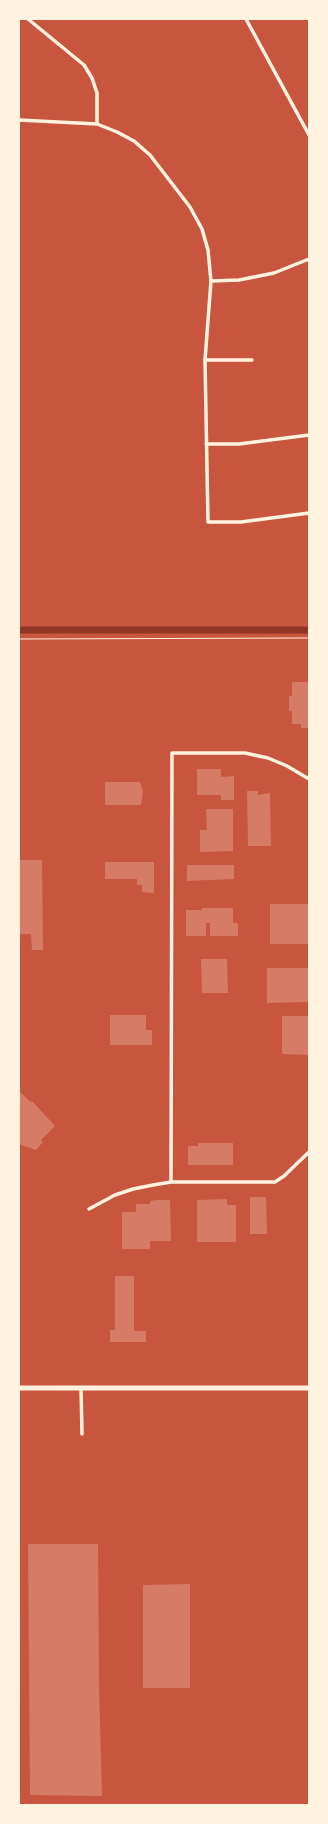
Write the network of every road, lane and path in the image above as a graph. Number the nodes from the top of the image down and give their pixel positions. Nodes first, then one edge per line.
1 (28, 19) edge
2 (246, 19) edge
3 (19, 120) edge
4 (97, 124) junction
5 (309, 135) edge
6 (309, 259) edge
7 (211, 281) junction
8 (205, 360) junction
9 (252, 360) dead end
10 (309, 435) edge
11 (206, 444) junction
12 (309, 514) edge
13 (19, 638) edge
14 (309, 638) edge
15 (309, 779) edge
16 (309, 1152) edge
17 (171, 1182) junction
18 (89, 1209) dead end
19 (19, 1388) edge
20 (81, 1388) junction
21 (309, 1388) edge
22 (82, 1434) dead end

1 - 4 street
2 - 5 street
3 - 4 street
4 - 7 street
6 - 7 street
7 - 8 street
8 - 9 street
8 - 11 street
10 - 11 street
11 - 12 street
13 - 14 path
15 - 17 street
16 - 17 street
17 - 18 street
19 - 20 main road
20 - 21 main road
20 - 22 street

